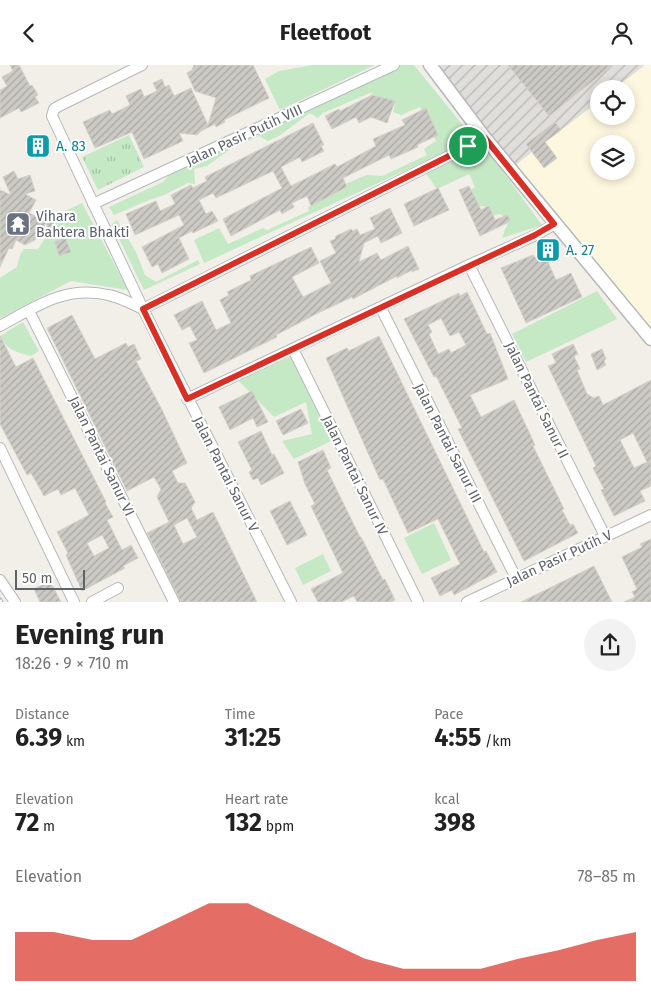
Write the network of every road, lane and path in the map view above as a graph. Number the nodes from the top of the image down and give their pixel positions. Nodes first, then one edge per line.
1 (142, 65) edge
2 (394, 65) edge
3 (430, 65) edge
4 (485, 138) junction
5 (93, 204) junction
6 (554, 224) junction
7 (469, 265) junction
8 (381, 308) junction
9 (143, 309) junction
10 (29, 311) junction
11 (0, 327) edge
12 (651, 339) edge
13 (293, 349) junction
14 (187, 399) junction
15 (0, 448) edge
16 (651, 515) edge
17 (604, 536) junction
18 (516, 578) junction
19 (0, 580) edge
20 (118, 588) dead end
21 (15, 602) edge
22 (74, 602) edge
23 (92, 602) edge
24 (174, 602) edge
25 (291, 602) edge
26 (418, 602) edge
27 (467, 602) edge

1 - 5 street, Jalan Pantai Sanur V
2 - 5 street, Jalan Pasir Putih VIII
3 - 4 street
4 - 6 street
4 - 9 street
5 - 9 street, Jalan Pantai Sanur V
6 - 7 street
6 - 12 street
7 - 8 street
7 - 17 street, Jalan Pantai Sanur II
8 - 13 street
8 - 18 street, Jalan Pantai Sanur III
9 - 10 street
9 - 14 street, Jalan Pantai Sanur V
10 - 11 street
10 - 24 street, Jalan Pantai Sanur VI
13 - 14 street
13 - 26 street, Jalan Pantai Sanur IV
14 - 25 street, Jalan Pantai Sanur V
15 - 22 street
16 - 17 street, Jalan Pasir Putih V
17 - 18 street, Jalan Pasir Putih V
18 - 27 street, Jalan Pasir Putih V
19 - 21 street
20 - 23 street

